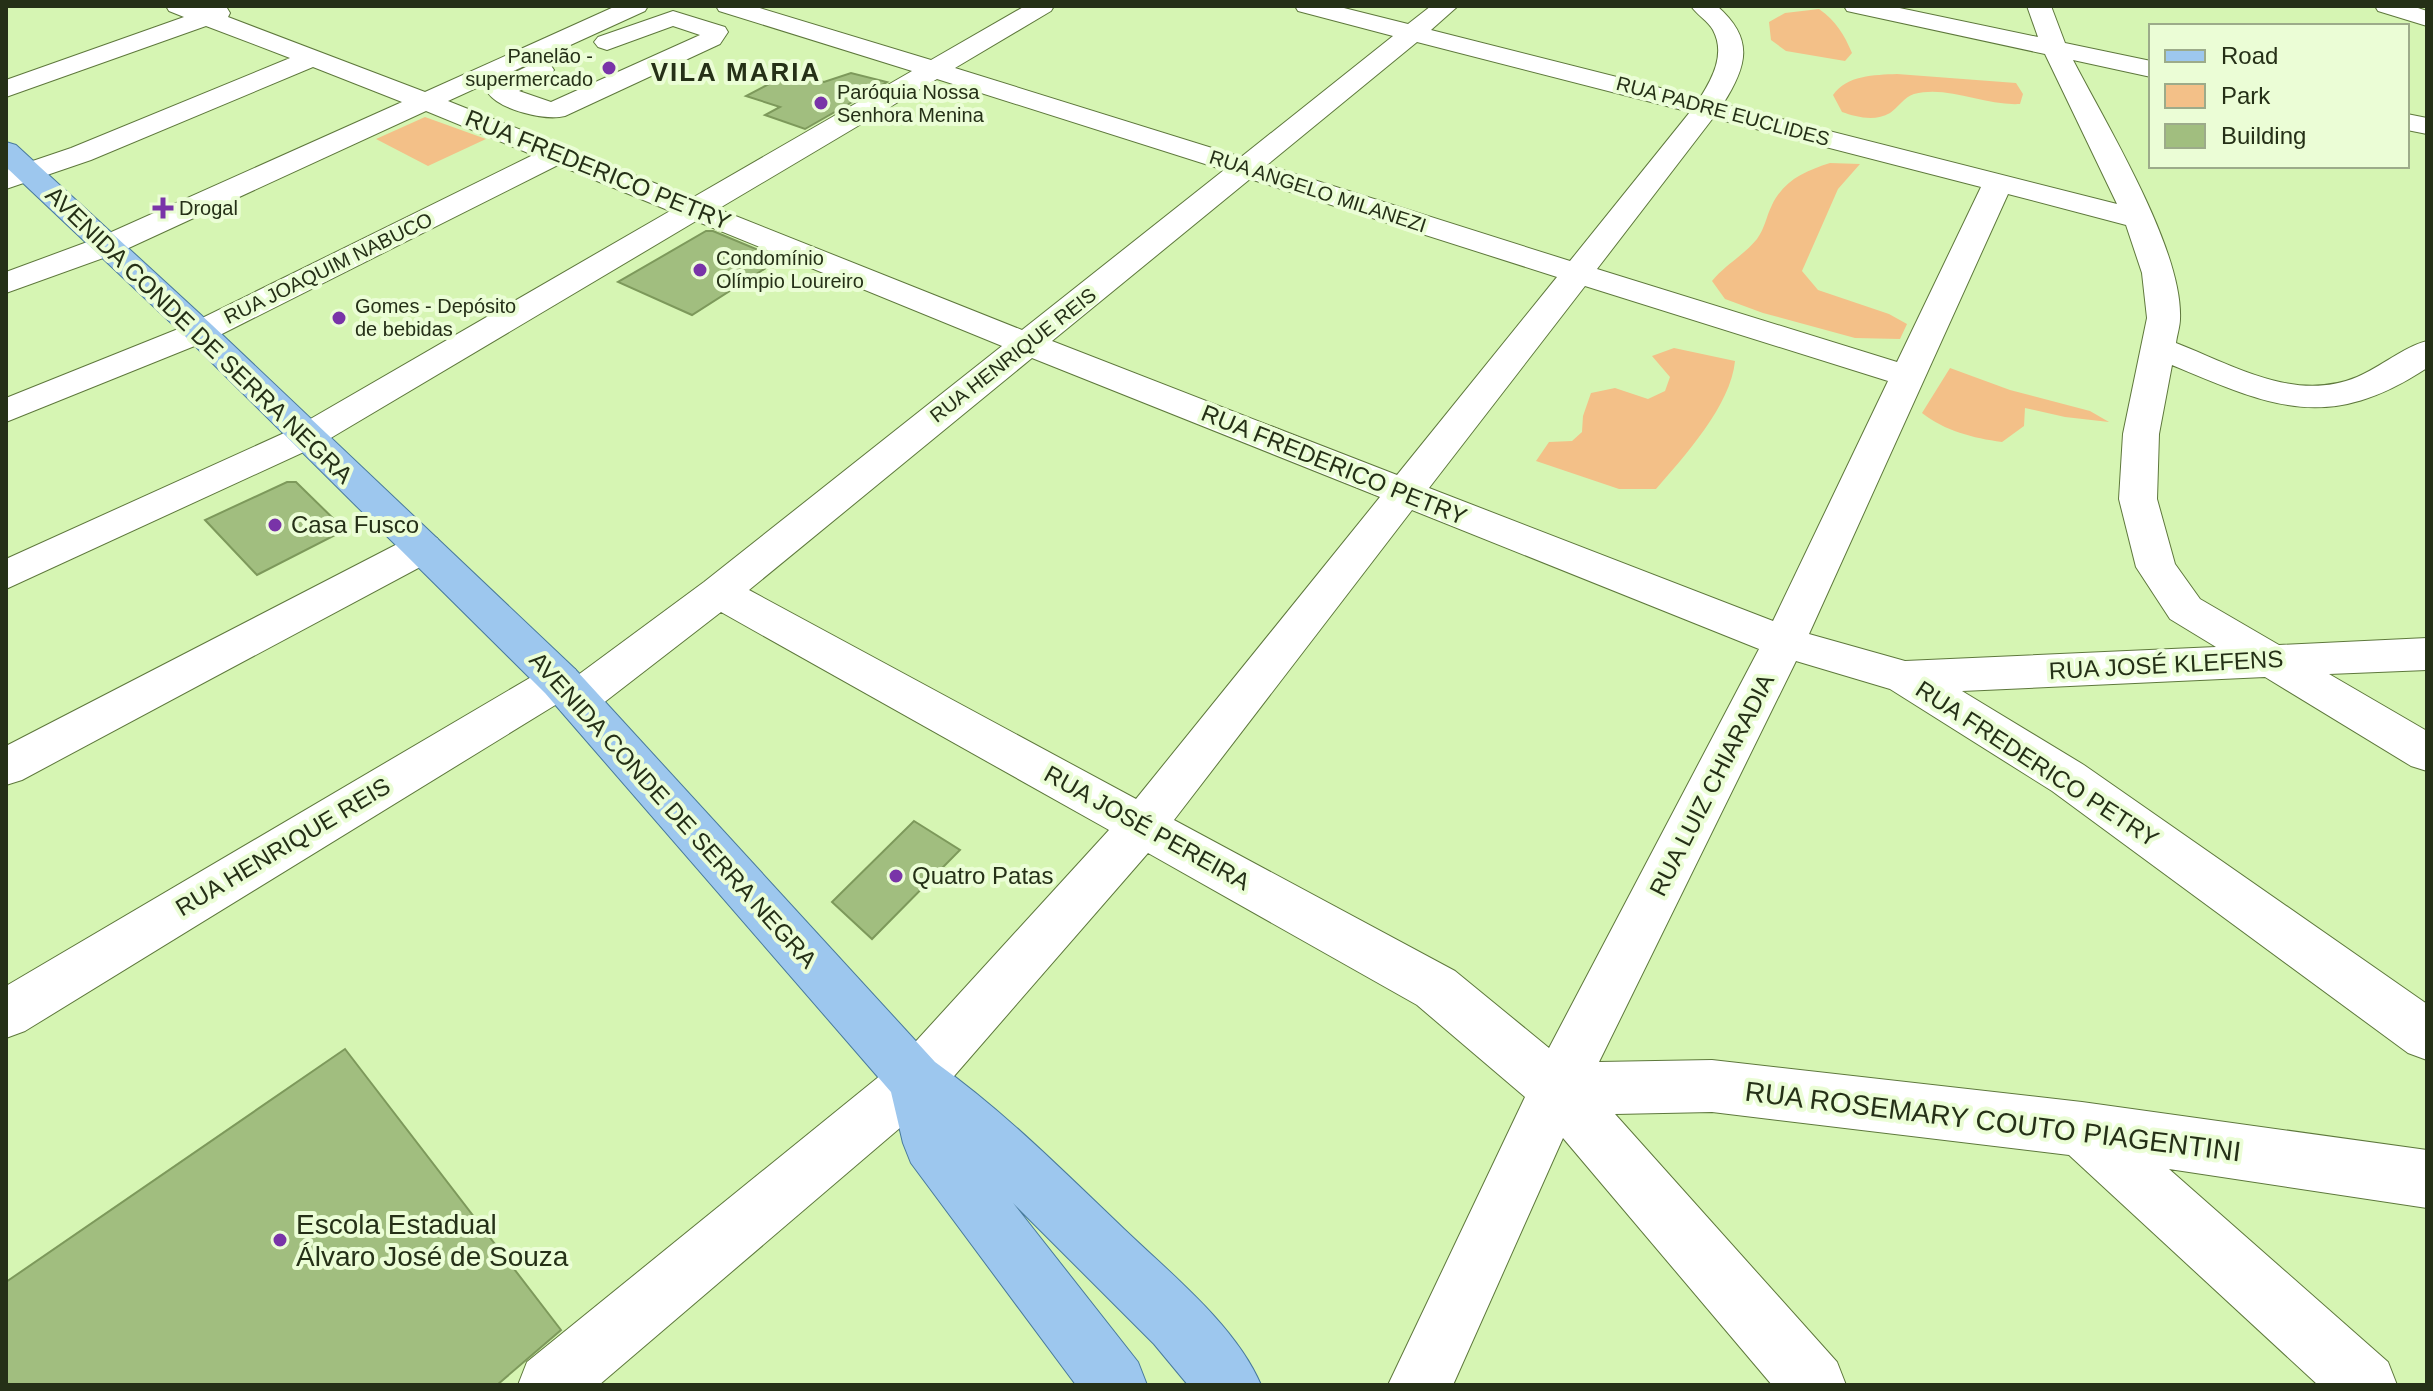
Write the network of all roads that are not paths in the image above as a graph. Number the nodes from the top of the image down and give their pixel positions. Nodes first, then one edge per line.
1 (636, 6) edge
2 (728, 6) edge
3 (1042, 6) edge
4 (1307, 6) edge
5 (1446, 6) edge
6 (1703, 6) edge
7 (1856, 6) edge
8 (2039, 6) edge
9 (2387, 6) edge
10 (206, 10) edge
11 (2427, 19) edge
12 (1413, 32) junction
13 (583, 42) junction
14 (2055, 49) junction
15 (311, 59) junction
16 (937, 69) junction
17 (2149, 69) edge
18 (6, 89) edge
19 (429, 103) junction
20 (1708, 107) junction
21 (557, 154) junction
22 (14, 168) edge
23 (1247, 168) junction
24 (1998, 183) junction
25 (698, 210) junction
26 (2139, 219) junction
27 (109, 245) junction
28 (1576, 275) junction
29 (6, 283) edge
30 (200, 332) junction
31 (1028, 344) junction
32 (2159, 348) junction
33 (2427, 351) edge
34 (1908, 376) junction
35 (6, 411) edge
36 (306, 437) junction
37 (1403, 493) junction
38 (423, 548) junction
39 (6, 575) edge
40 (719, 592) junction
41 (1784, 642) junction
42 (2427, 654) edge
43 (2272, 659) junction
44 (1905, 677) junction
45 (568, 690) junction
46 (2427, 753) edge
47 (6, 767) edge
48 (1143, 825) junction
49 (6, 1014) edge
50 (2427, 1035) edge
51 (916, 1080) junction
52 (1557, 1089) junction
53 (2082, 1129) junction
54 (2427, 1179) edge
55 (550, 1385) edge
56 (1115, 1385) edge
57 (1229, 1385) edge
58 (1420, 1385) edge
59 (1814, 1385) edge
60 (2365, 1385) edge

1 - 13 street
2 - 16 street, RUA ANGELO MILANEZI
3 - 16 street
4 - 12 street, RUA PADRE EUCLIDES
5 - 12 street, RUA HENRIQUE REIS
6 - 20 street
7 - 14 street
8 - 14 street
9 - 11 street
10 - 15 street, RUA FREDERICO PETRY
10 - 18 street
12 - 20 street, RUA PADRE EUCLIDES
12 - 23 street, RUA HENRIQUE REIS
13 - 13 street
13 - 19 street
14 - 17 street
14 - 26 street
15 - 19 street, RUA FREDERICO PETRY
15 - 22 street
16 - 23 street, RUA ANGELO MILANEZI
16 - 25 street
19 - 21 street, RUA FREDERICO PETRY
19 - 27 street
20 - 24 street, RUA PADRE EUCLIDES
20 - 28 street
21 - 25 street, RUA FREDERICO PETRY
21 - 30 street, RUA JOAQUIM NABUCO
22 - 27 main road, AVENIDA CONDE DE SERRA NEGRA
23 - 28 street, RUA ANGELO MILANEZI
23 - 31 street, RUA HENRIQUE REIS
24 - 26 street, RUA PADRE EUCLIDES
24 - 34 street, RUA LUIZ CHIARADIA
25 - 31 street, RUA FREDERICO PETRY
25 - 36 street
26 - 32 street
27 - 29 street
27 - 30 main road, AVENIDA CONDE DE SERRA NEGRA
28 - 34 street, RUA ANGELO MILANEZI
28 - 37 street
30 - 35 street, RUA JOAQUIM NABUCO
30 - 36 main road, AVENIDA CONDE DE SERRA NEGRA
31 - 37 street, RUA FREDERICO PETRY
31 - 40 street, RUA HENRIQUE REIS
32 - 33 street
32 - 43 street
34 - 41 street, RUA LUIZ CHIARADIA
36 - 38 main road, AVENIDA CONDE DE SERRA NEGRA
36 - 39 street
37 - 41 street, RUA FREDERICO PETRY
37 - 48 street
38 - 45 main road, AVENIDA CONDE DE SERRA NEGRA
38 - 47 street
40 - 45 street, RUA HENRIQUE REIS
40 - 48 street, RUA JOSÉ PEREIRA
41 - 44 street, RUA FREDERICO PETRY
41 - 52 street, RUA LUIZ CHIARADIA
42 - 43 street, RUA JOSÉ KLEFENS
43 - 44 street, RUA JOSÉ KLEFENS
43 - 46 street
44 - 50 street, RUA FREDERICO PETRY
45 - 49 street, RUA HENRIQUE REIS
45 - 51 main road, AVENIDA CONDE DE SERRA NEGRA
48 - 51 street
48 - 52 street, RUA JOSÉ PEREIRA
51 - 55 street
51 - 56 main road, AVENIDA CONDE DE SERRA NEGRA
51 - 57 main road, AVENIDA CONDE DE SERRA NEGRA
52 - 53 street, RUA ROSEMARY COUTO PIAGENTINI
52 - 58 street, RUA LUIZ CHIARADIA
52 - 59 street, RUA JOSÉ PEREIRA
53 - 54 street, RUA ROSEMARY COUTO PIAGENTINI
53 - 60 street

